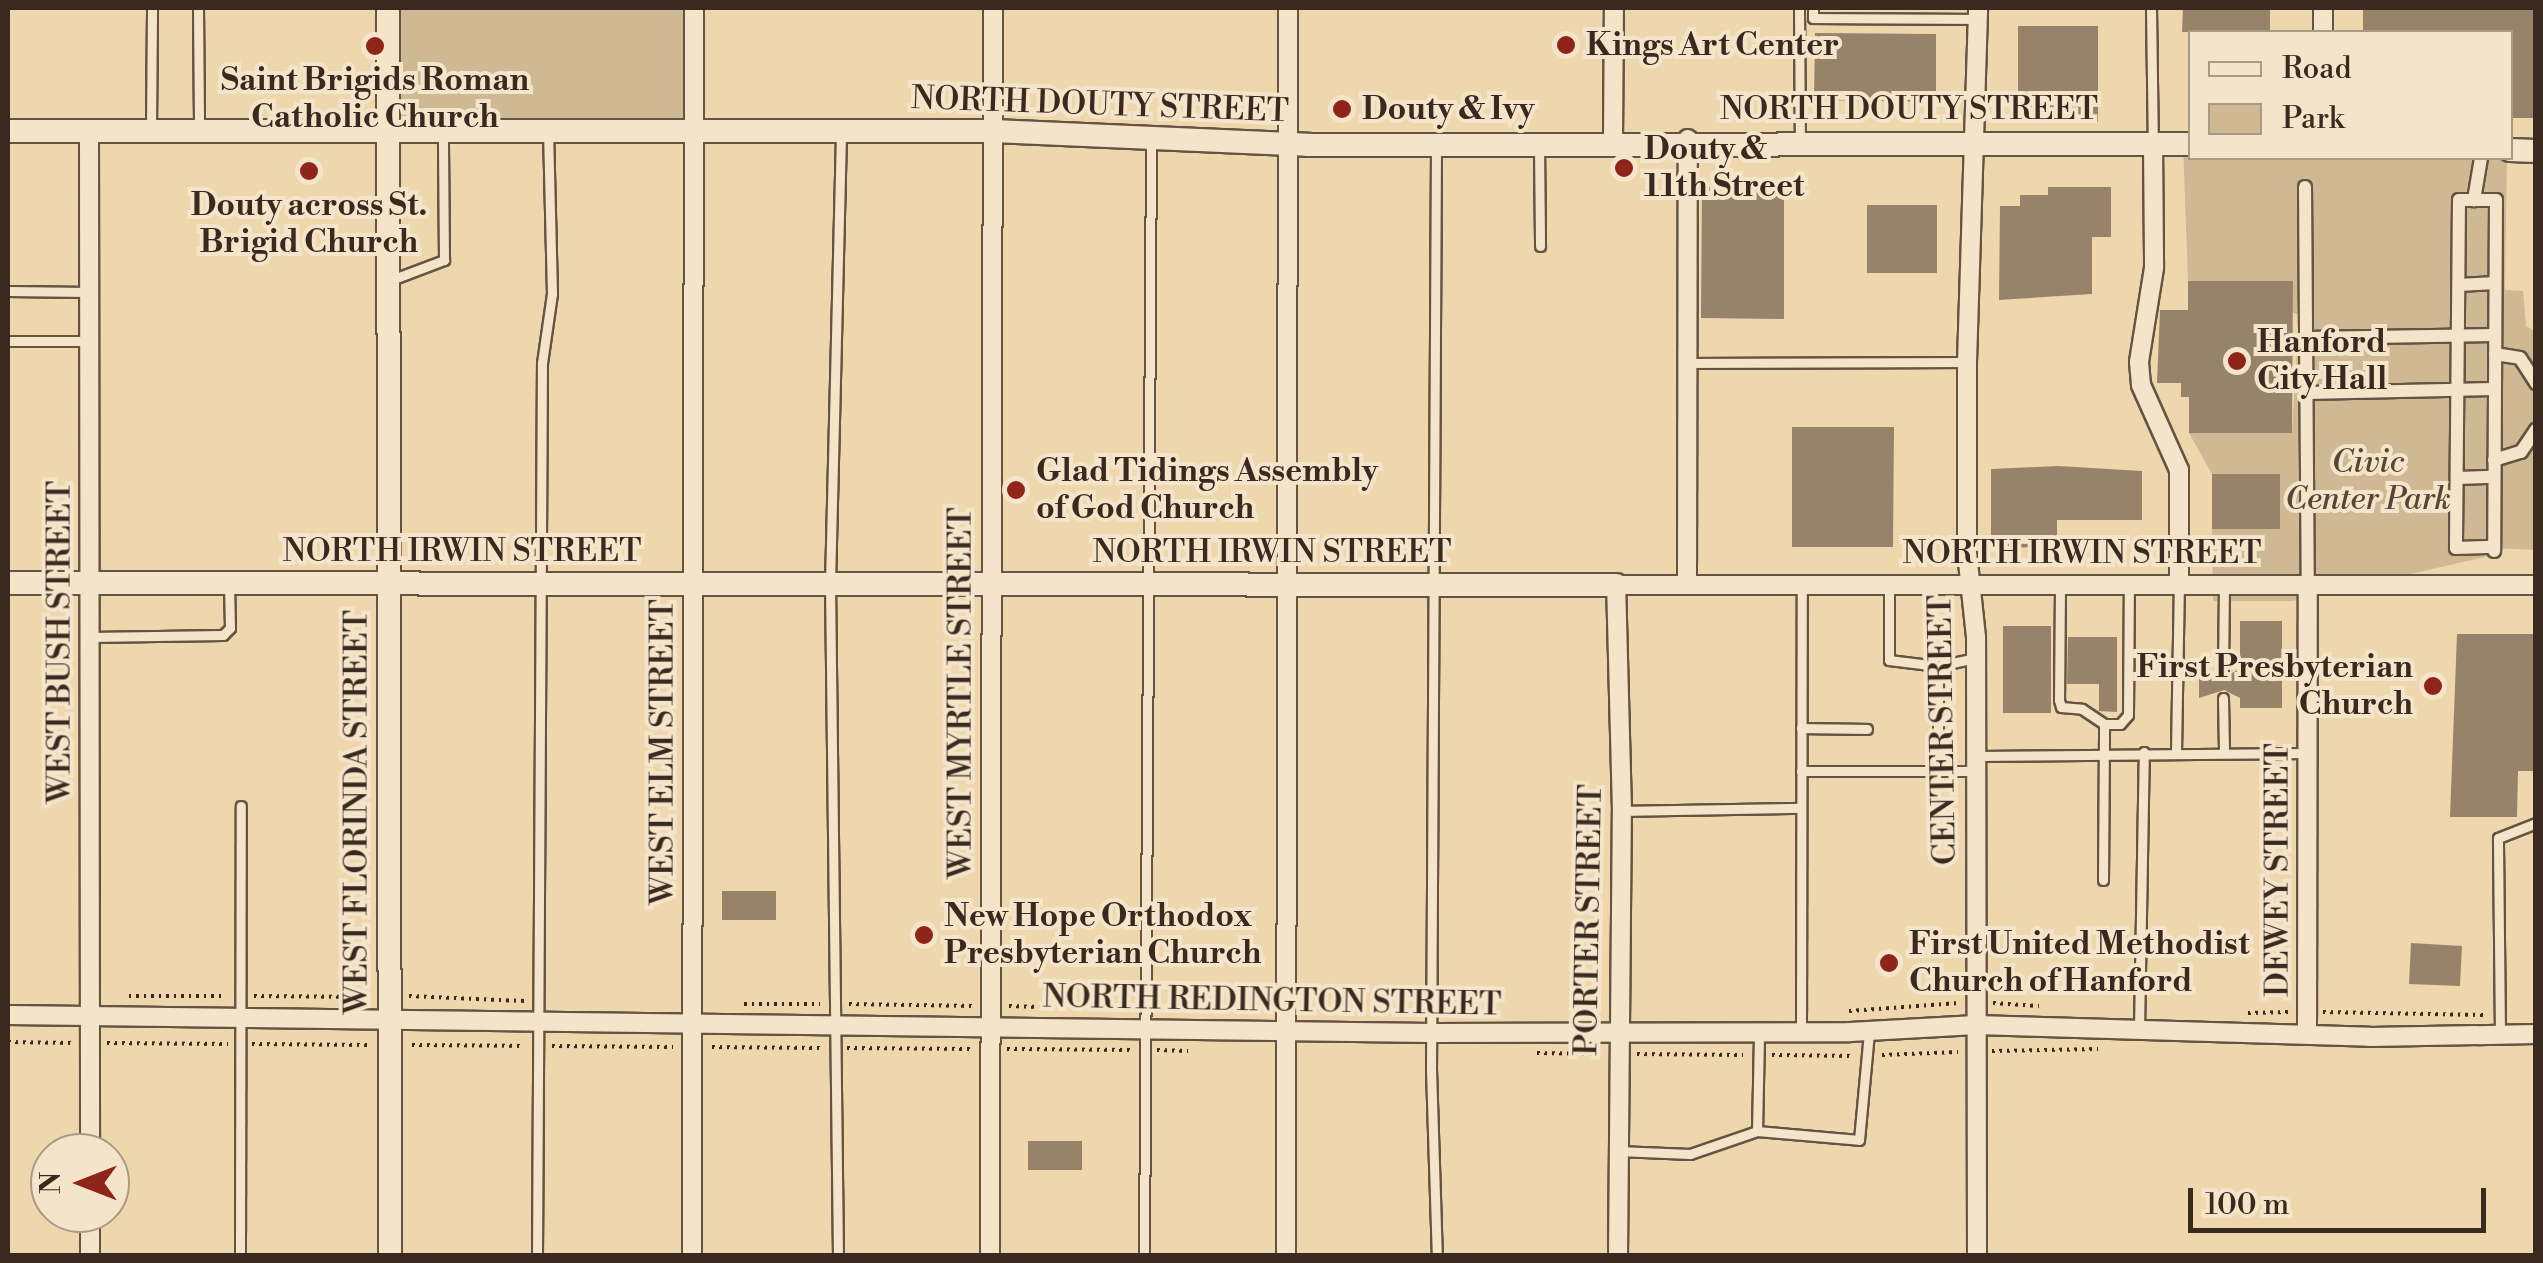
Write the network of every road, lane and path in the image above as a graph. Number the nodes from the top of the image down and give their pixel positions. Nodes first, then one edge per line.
1 (152, 8) edge
2 (198, 8) edge
3 (388, 8) edge
4 (694, 8) edge
5 (994, 8) edge
6 (1288, 8) edge
7 (1614, 8) edge
8 (1799, 8) edge
9 (1813, 8) edge
10 (2151, 8) edge
11 (1978, 13) edge
12 (390, 129) junction
13 (548, 129) junction
14 (694, 129) junction
15 (8, 130) edge
16 (150, 130) junction
17 (199, 130) junction
18 (443, 130) junction
19 (841, 130) junction
20 (89, 131) junction
21 (992, 131) junction
22 (1151, 138) junction
23 (1612, 140) junction
24 (1688, 140) junction
25 (1539, 142) junction
26 (1800, 142) junction
27 (2153, 142) junction
28 (1970, 143) junction
29 (1284, 144) junction
30 (2188, 144) edge
31 (1436, 145) junction
32 (2480, 160) edge
33 (2305, 187) dead end
34 (2474, 200) junction
35 (1540, 246) dead end
36 (390, 280) junction
37 (2495, 283) junction
38 (2458, 284) junction
39 (8, 291) edge
40 (89, 292) junction
41 (2458, 335) junction
42 (2495, 335) junction
43 (2306, 338) junction
44 (89, 341) junction
45 (8, 342) edge
46 (2494, 354) junction
47 (1688, 362) junction
48 (1966, 362) junction
49 (2536, 383) edge
50 (2494, 389) junction
51 (2458, 390) junction
52 (2306, 393) junction
53 (2534, 439) edge
54 (2494, 460) junction
55 (2494, 477) junction
56 (2457, 478) junction
57 (8, 582) edge
58 (90, 583) junction
59 (229, 583) junction
60 (390, 583) junction
61 (545, 584) junction
62 (694, 584) junction
63 (830, 584) junction
64 (992, 584) junction
65 (1148, 584) junction
66 (1688, 584) junction
67 (1802, 584) junction
68 (1285, 585) junction
69 (1436, 585) junction
70 (1616, 585) junction
71 (1889, 585) junction
72 (2536, 585) edge
73 (2178, 586) junction
74 (2224, 586) junction
75 (2308, 586) junction
76 (1972, 587) junction
77 (2060, 587) junction
78 (2129, 587) junction
79 (90, 638) junction
80 (1976, 658) junction
81 (1938, 666) junction
82 (2223, 669) dead end
83 (2223, 698) dead end
84 (2104, 724) junction
85 (1801, 728) junction
86 (1866, 729) dead end
87 (2144, 752) junction
88 (2176, 752) junction
89 (2224, 752) junction
90 (2104, 753) junction
91 (2308, 753) junction
92 (1975, 764) junction
93 (1801, 771) junction
94 (1938, 771) junction
95 (241, 806) dead end
96 (1801, 808) junction
97 (1622, 811) junction
98 (2536, 822) edge
99 (2104, 880) dead end
100 (390, 995) junction
101 (90, 996) junction
102 (244, 996) junction
103 (538, 1001) junction
104 (1977, 1001) junction
105 (729, 1004) dead end
106 (838, 1004) junction
107 (991, 1006) junction
108 (2048, 1007) dead end
109 (1049, 1008) dead end
110 (1433, 1012) junction
111 (1488, 1012) dead end
112 (1840, 1012) dead end
113 (2308, 1012) junction
114 (2232, 1013) dead end
115 (8, 1016) edge
116 (90, 1016) junction
117 (244, 1018) junction
118 (390, 1020) junction
119 (536, 1022) junction
120 (693, 1023) junction
121 (840, 1025) junction
122 (1976, 1025) junction
123 (991, 1027) junction
124 (1145, 1030) junction
125 (2139, 1030) junction
126 (1801, 1031) junction
127 (1286, 1032) junction
128 (1759, 1032) junction
129 (1868, 1032) junction
130 (2500, 1032) junction
131 (1432, 1034) junction
132 (1618, 1034) junction
133 (2307, 1034) junction
134 (2536, 1034) edge
135 (1757, 1130) junction
136 (90, 1133) edge
137 (1616, 1151) junction
138 (240, 1256) edge
139 (390, 1256) edge
140 (537, 1256) edge
141 (692, 1256) edge
142 (838, 1256) edge
143 (990, 1256) edge
144 (1144, 1256) edge
145 (1286, 1256) edge
146 (1437, 1256) edge
147 (1618, 1256) edge
148 (1977, 1256) edge

1 - 16 lane
2 - 17 lane
3 - 12 street, WEST FLORINDA STREET
4 - 14 street, WEST ELM STREET
5 - 21 street, WEST MYRTLE STREET
6 - 29 street
7 - 23 street
8 - 26 lane
9 - 11 lane
10 - 27 lane
11 - 28 street, CENTER STREET
12 - 17 street, NORTH DOUTY STREET
12 - 18 street, NORTH DOUTY STREET
12 - 36 street, WEST FLORINDA STREET
13 - 14 street, NORTH DOUTY STREET
13 - 18 street, NORTH DOUTY STREET
13 - 61 lane
14 - 19 street, NORTH DOUTY STREET
14 - 62 street, WEST ELM STREET
15 - 20 street, NORTH DOUTY STREET
16 - 17 street, NORTH DOUTY STREET
16 - 20 street, NORTH DOUTY STREET
18 - 36 lane
19 - 21 street, NORTH DOUTY STREET
19 - 63 lane
20 - 40 street, WEST BUSH STREET
21 - 22 street, NORTH DOUTY STREET
21 - 64 street, WEST MYRTLE STREET
22 - 29 street, NORTH DOUTY STREET
22 - 65 lane
23 - 24 street, NORTH DOUTY STREET
23 - 25 street, NORTH DOUTY STREET
24 - 26 street, NORTH DOUTY STREET
24 - 47 street
25 - 31 street, NORTH DOUTY STREET
25 - 35 lane
26 - 28 street, NORTH DOUTY STREET
27 - 28 street, NORTH DOUTY STREET
27 - 30 street, NORTH DOUTY STREET
27 - 73 street
28 - 48 street, CENTER STREET
29 - 31 street, NORTH DOUTY STREET
29 - 68 street
31 - 69 lane
32 - 34 street
33 - 43 street
34 - 37 street
34 - 38 street
36 - 60 street, WEST FLORINDA STREET
37 - 38 street
37 - 42 street
38 - 41 street
39 - 40 lane
40 - 44 street, WEST BUSH STREET
41 - 42 street
41 - 43 street
41 - 51 street
42 - 46 street
43 - 52 street
44 - 45 lane
44 - 58 street, WEST BUSH STREET
46 - 49 street
46 - 50 street
47 - 48 lane
47 - 66 street
48 - 76 street, CENTER STREET
50 - 51 street
50 - 54 street
51 - 52 street
51 - 56 street
52 - 75 street
53 - 54 street
54 - 55 street
55 - 56 street
55 - 56 street
57 - 58 street, NORTH IRWIN STREET
58 - 59 street, NORTH IRWIN STREET
58 - 79 street, WEST BUSH STREET
59 - 60 street, NORTH IRWIN STREET
59 - 79 lane
60 - 61 street, NORTH IRWIN STREET
60 - 100 street, WEST FLORINDA STREET
61 - 62 street, NORTH IRWIN STREET
61 - 103 lane
62 - 63 street, NORTH IRWIN STREET
62 - 120 street, WEST ELM STREET
63 - 64 street, NORTH IRWIN STREET
63 - 106 lane
64 - 65 street, NORTH IRWIN STREET
64 - 107 street, WEST MYRTLE STREET
65 - 68 street, NORTH IRWIN STREET
65 - 124 lane
66 - 67 street, NORTH IRWIN STREET
66 - 70 street, NORTH IRWIN STREET
67 - 71 street, NORTH IRWIN STREET
67 - 85 lane
68 - 69 street, NORTH IRWIN STREET
68 - 127 street
69 - 70 street, NORTH IRWIN STREET
69 - 110 lane
70 - 97 street, PORTER STREET
71 - 76 street, NORTH IRWIN STREET
71 - 81 lane
72 - 75 street, NORTH IRWIN STREET
73 - 74 street, NORTH IRWIN STREET
73 - 78 street, NORTH IRWIN STREET
73 - 88 lane
74 - 75 street, NORTH IRWIN STREET
74 - 82 lane
75 - 91 street, DEWEY STREET
76 - 77 street, NORTH IRWIN STREET
76 - 80 street, CENTER STREET
77 - 78 street, NORTH IRWIN STREET
77 - 84 lane
78 - 84 lane
79 - 101 street, WEST BUSH STREET
80 - 81 lane
80 - 92 street, CENTER STREET
81 - 94 lane
83 - 89 lane
84 - 90 lane
85 - 86 lane
85 - 93 lane
87 - 88 lane
87 - 90 lane
87 - 125 lane
88 - 89 lane
89 - 91 lane
90 - 92 lane
90 - 99 lane
91 - 113 street, DEWEY STREET
92 - 94 lane
92 - 104 street, CENTER STREET
93 - 94 lane
93 - 96 lane
95 - 102 lane
96 - 97 lane
96 - 126 lane
97 - 132 street, PORTER STREET
98 - 130 lane
100 - 102 path
100 - 103 path
100 - 118 street, WEST FLORINDA STREET
101 - 102 path
101 - 116 street, WEST BUSH STREET
102 - 117 lane
103 - 119 lane
104 - 108 path
104 - 112 path
104 - 122 street, CENTER STREET
105 - 106 path
106 - 107 path
106 - 121 lane
107 - 109 path
107 - 123 street, WEST MYRTLE STREET
110 - 111 path
110 - 131 lane
113 - 114 path
113 - 130 path
113 - 133 street, DEWEY STREET
115 - 116 street, NORTH REDINGTON STREET
116 - 117 street, NORTH REDINGTON STREET
116 - 136 street, WEST BUSH STREET
117 - 118 street, NORTH REDINGTON STREET
117 - 138 lane
118 - 119 street, NORTH REDINGTON STREET
118 - 139 street, WEST FLORINDA STREET
119 - 120 street, NORTH REDINGTON STREET
119 - 140 lane
120 - 121 street, NORTH REDINGTON STREET
120 - 141 street, WEST ELM STREET
121 - 123 street, NORTH REDINGTON STREET
121 - 142 lane
122 - 125 street, NORTH REDINGTON STREET
122 - 129 street, NORTH REDINGTON STREET
122 - 148 street, CENTER STREET
123 - 124 street, NORTH REDINGTON STREET
123 - 143 street, WEST MYRTLE STREET
124 - 127 street, NORTH REDINGTON STREET
124 - 144 lane
125 - 133 street, NORTH REDINGTON STREET
126 - 128 street, NORTH REDINGTON STREET
126 - 129 street, NORTH REDINGTON STREET
127 - 131 street, NORTH REDINGTON STREET
127 - 145 street
128 - 132 street, NORTH REDINGTON STREET
128 - 135 lane
129 - 135 lane
130 - 133 street, NORTH REDINGTON STREET
130 - 134 street, NORTH REDINGTON STREET
131 - 132 street, NORTH REDINGTON STREET
131 - 146 lane
132 - 137 street, PORTER STREET
135 - 137 lane
137 - 147 street, PORTER STREET

